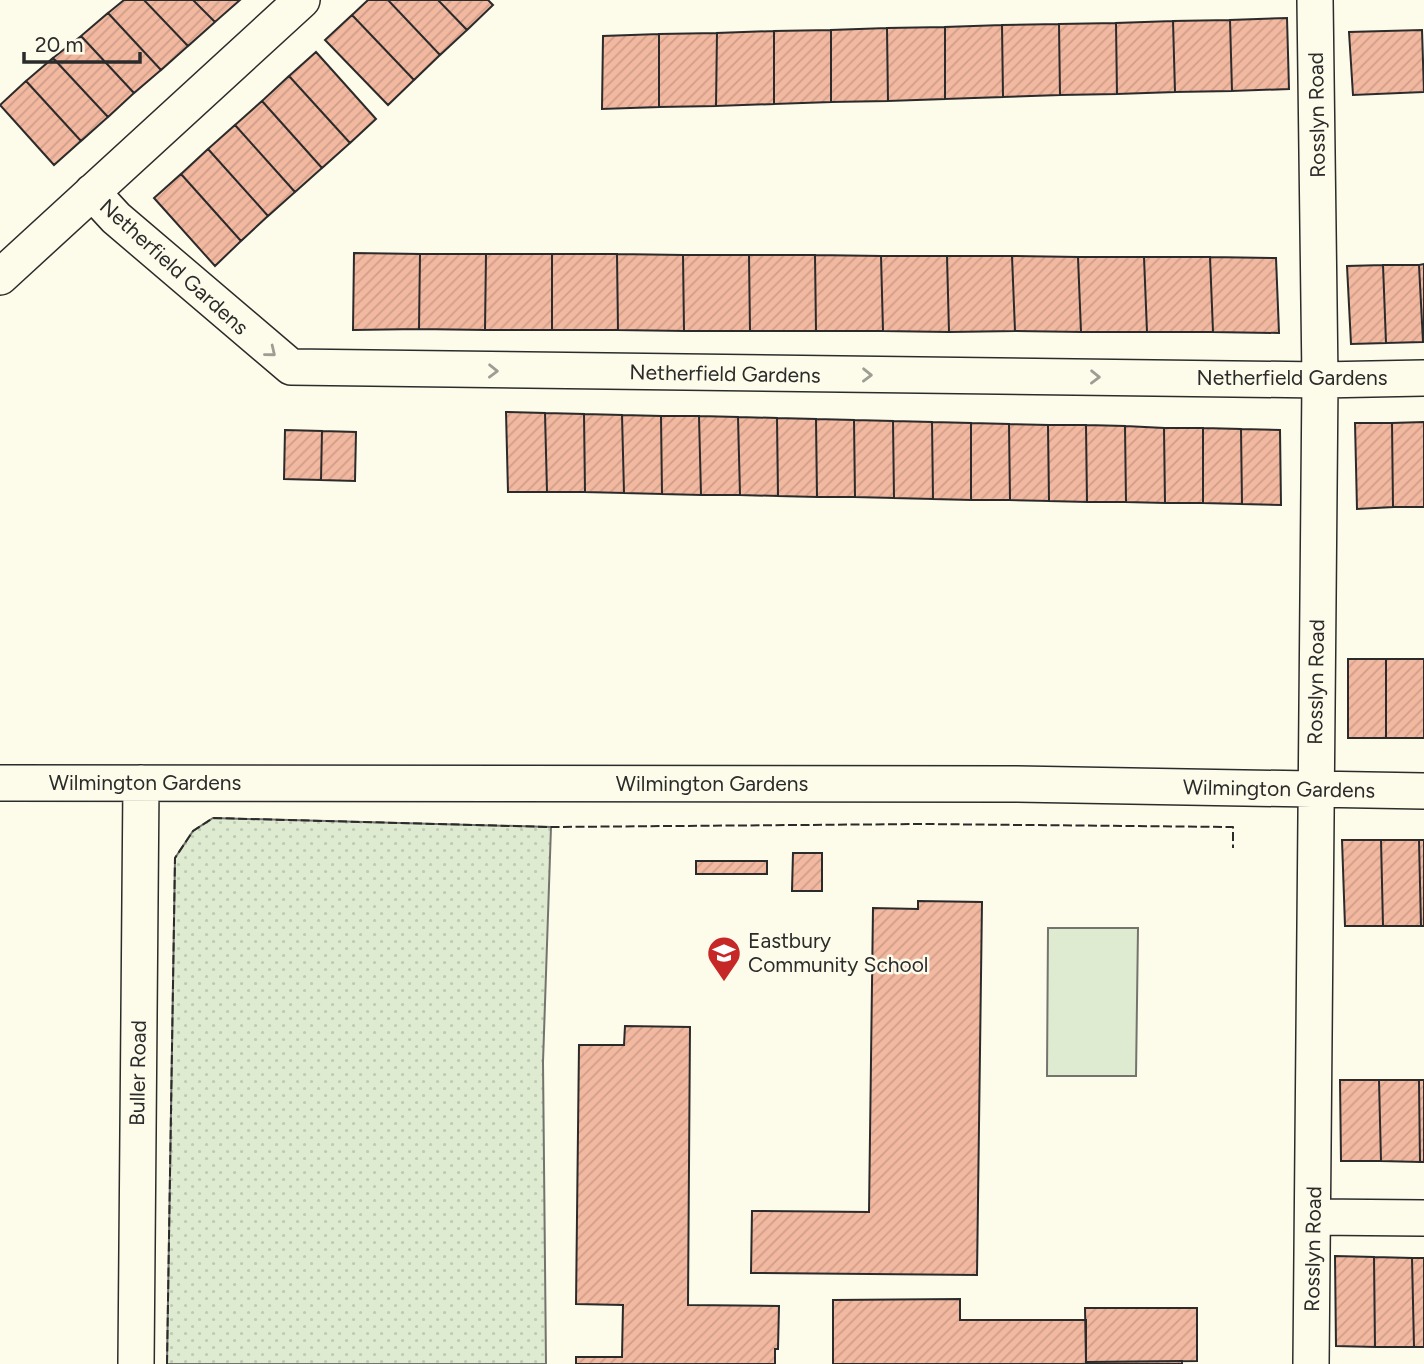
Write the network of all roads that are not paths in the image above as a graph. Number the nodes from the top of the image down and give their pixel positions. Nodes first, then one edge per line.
1 (302, 0) edge
2 (1315, 0) edge
3 (92, 192) junction
4 (0, 277) edge
5 (1424, 378) edge
6 (1321, 380) junction
7 (0, 783) edge
8 (141, 783) junction
9 (1315, 791) junction
10 (1424, 791) edge
11 (1314, 1217) junction
12 (1424, 1218) edge
13 (136, 1364) edge
14 (1311, 1364) edge

1 - 3 street
2 - 6 street, Rosslyn Road
3 - 4 street
3 -> 6 street, Netherfield Gardens
5 - 6 street, Netherfield Gardens
6 - 9 street, Rosslyn Road
7 - 8 street, Wilmington Gardens
8 - 9 street, Wilmington Gardens
8 - 13 street, Buller Road
9 - 10 street, Wilmington Gardens
9 - 11 street, Rosslyn Road
11 - 12 street
11 - 14 street, Rosslyn Road

